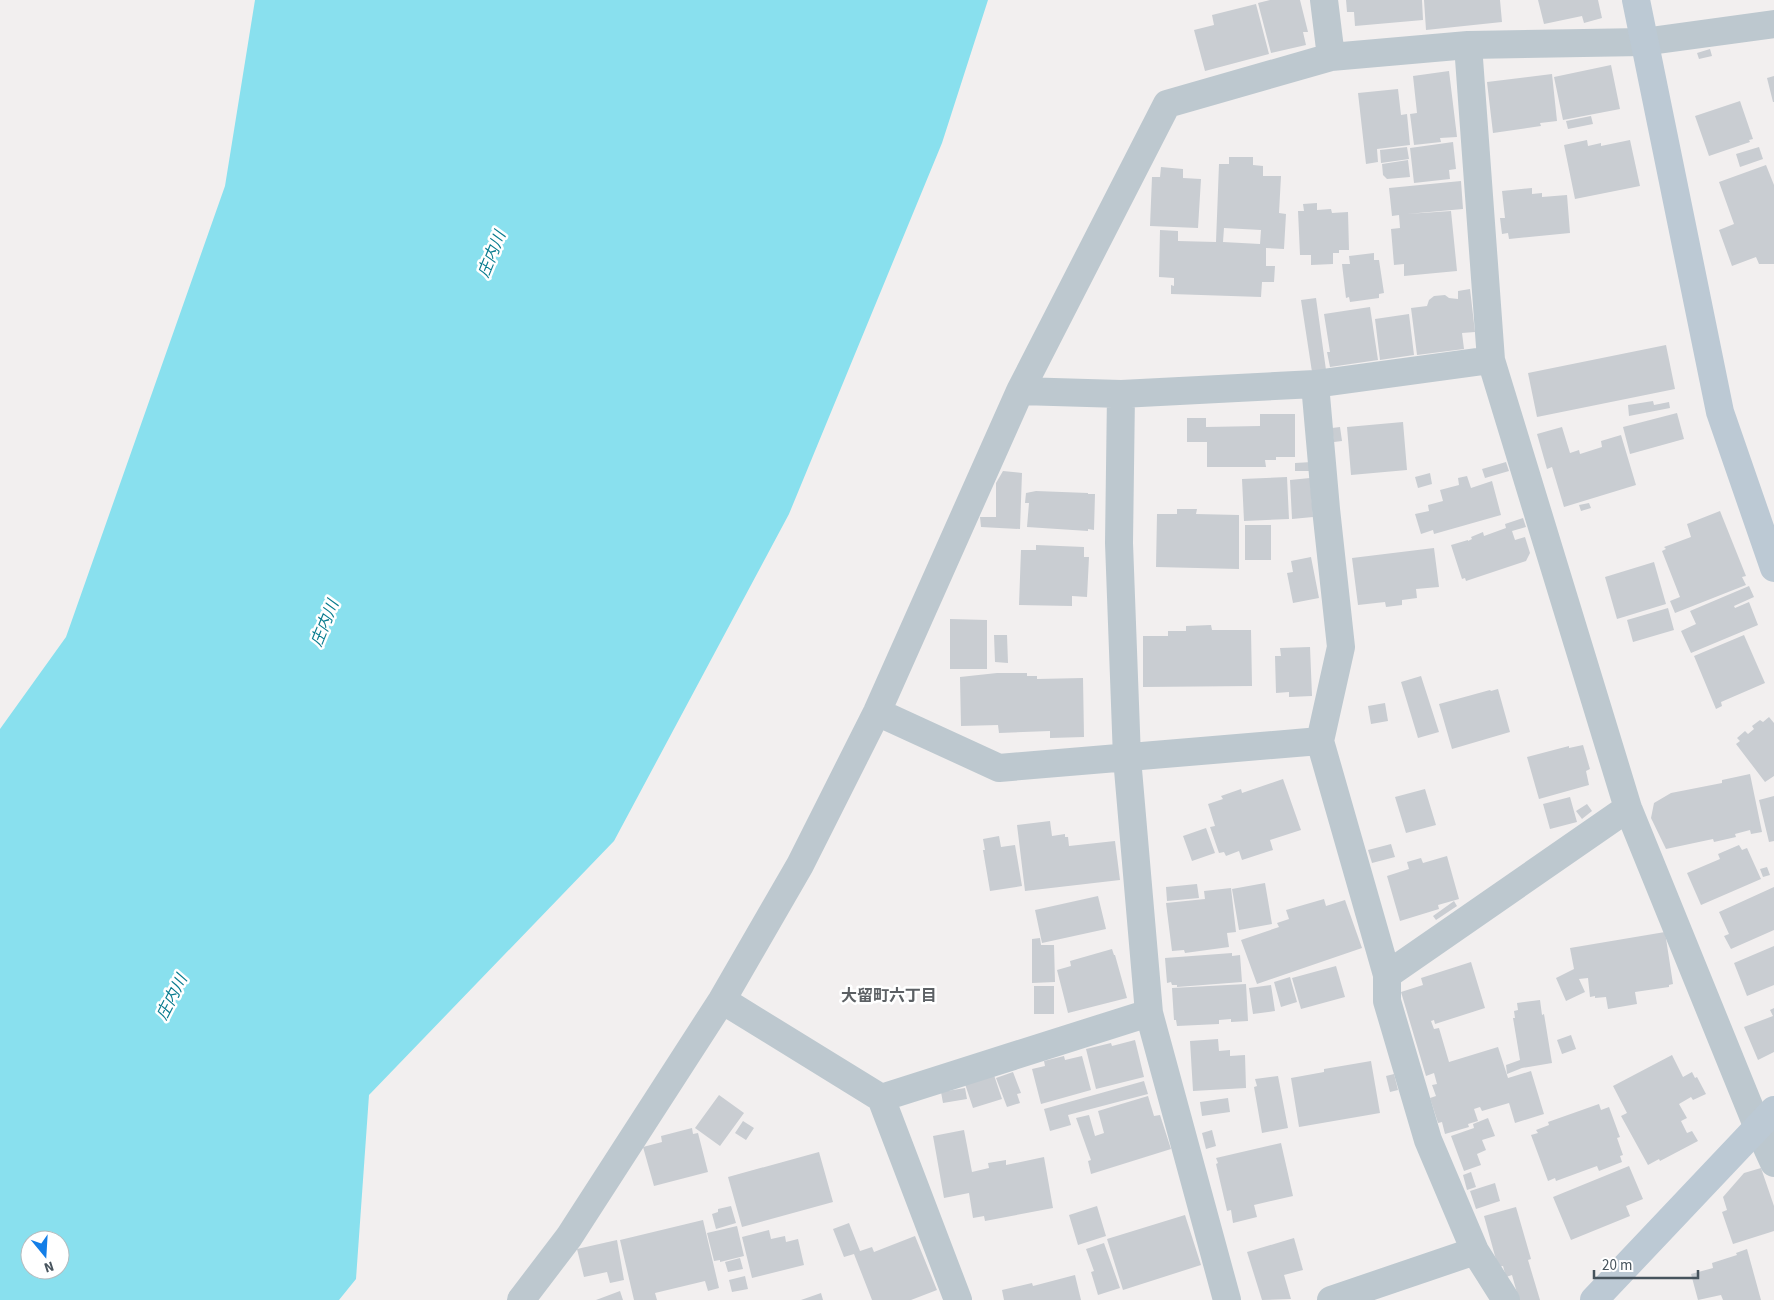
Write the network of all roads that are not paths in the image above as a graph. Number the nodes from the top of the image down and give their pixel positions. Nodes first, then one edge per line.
1 (1324, 0) edge
2 (1636, 0) edge
3 (1774, 24) edge
4 (1643, 42) junction
5 (1468, 45) junction
6 (1331, 57) junction
7 (1491, 360) junction
8 (1315, 384) junction
9 (1020, 391) junction
10 (1121, 394) junction
11 (1774, 568) edge
12 (877, 712) junction
13 (1320, 741) junction
14 (1127, 758) junction
15 (1628, 808) junction
16 (1387, 975) junction
17 (722, 1000) junction
18 (1149, 1013) junction
19 (881, 1098) junction
20 (1766, 1119) edge
21 (1774, 1163) edge
22 (1475, 1251) junction
23 (521, 1300) edge
24 (958, 1300) edge
25 (1227, 1300) edge
26 (1331, 1300) edge
27 (1506, 1300) edge
28 (1594, 1300) edge

1 - 6 street
2 - 4 street
3 - 4 street
4 - 5 street
4 - 11 street
5 - 6 street
5 - 7 street
6 - 9 street
7 - 8 street
7 - 15 street
8 - 10 street
8 - 13 street
9 - 10 street
9 - 12 street
10 - 14 street
12 - 14 street
12 - 17 street
13 - 14 street
13 - 16 street
14 - 18 street
15 - 16 street
15 - 20 street
16 - 22 street
17 - 19 street
17 - 23 street
18 - 19 street
18 - 25 street
19 - 24 street
20 - 21 street
20 - 28 street
22 - 26 street
22 - 27 street

